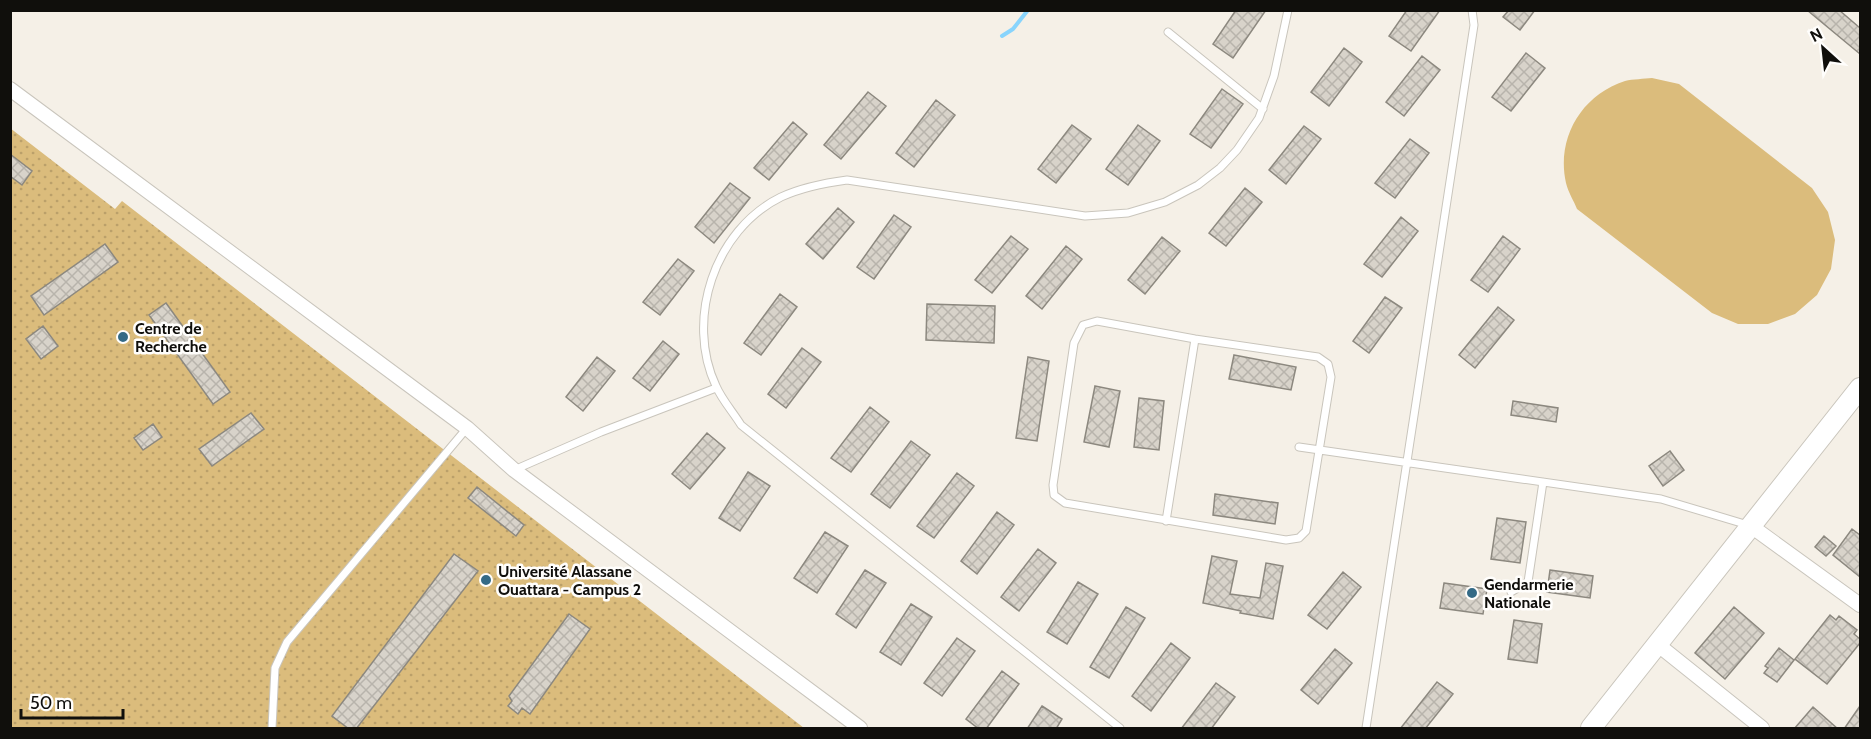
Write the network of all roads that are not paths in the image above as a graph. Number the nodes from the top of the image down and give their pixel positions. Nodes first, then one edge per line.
1 (1288, 10) edge
2 (1472, 10) edge
3 (1168, 32) dead end
4 (10, 89) edge
5 (1263, 109) junction
6 (1195, 339) junction
7 (716, 387) junction
8 (1860, 388) edge
9 (467, 428) junction
10 (1299, 447) dead end
11 (1320, 450) junction
12 (1407, 464) junction
13 (514, 470) junction
14 (1543, 483) junction
15 (1166, 521) junction
16 (1751, 526) junction
17 (1511, 592) dead end
18 (1860, 605) edge
19 (1658, 644) junction
20 (272, 729) edge
21 (860, 729) edge
22 (1120, 729) edge
23 (1366, 729) edge
24 (1591, 729) edge
25 (1762, 729) edge

1 - 5 lane
2 - 12 lane
3 - 5 lane
4 - 9 street
5 - 7 lane
6 - 11 lane
6 - 15 lane
6 - 15 lane
7 - 13 lane
7 - 22 lane
8 - 16 street
9 - 13 street
9 - 20 lane
10 - 11 lane
11 - 12 lane
11 - 15 lane
12 - 14 lane
12 - 23 lane
13 - 21 street
14 - 16 lane
14 - 17 lane
16 - 18 street
16 - 19 street
19 - 24 street
19 - 25 street

